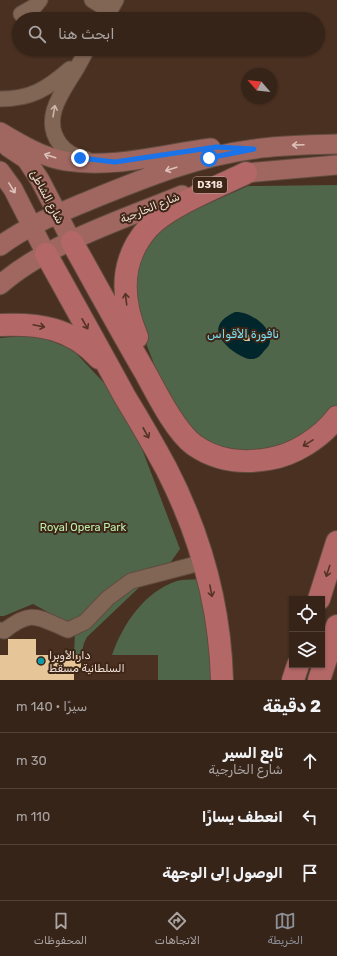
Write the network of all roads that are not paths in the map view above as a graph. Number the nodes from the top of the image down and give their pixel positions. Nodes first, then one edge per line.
1 (40, 0) edge
2 (92, 0) edge
3 (110, 10) edge
4 (24, 12) edge
5 (82, 56) edge
6 (83, 56) edge
7 (0, 99) edge
8 (0, 132) edge
9 (0, 141) edge
10 (337, 144) edge
11 (254, 149) junction
12 (115, 162) junction
13 (337, 165) edge
14 (0, 170) edge
15 (246, 173) junction
16 (56, 214) junction
17 (32, 226) junction
18 (72, 242) junction
19 (0, 246) edge
20 (46, 254) junction
21 (0, 286) edge
22 (0, 325) edge
23 (127, 399) junction
24 (161, 401) junction
25 (337, 417) edge
26 (337, 542) edge
27 (204, 562) junction
28 (320, 596) edge
29 (337, 626) edge
30 (0, 630) edge
31 (297, 668) edge
32 (222, 680) edge
33 (293, 680) edge
34 (319, 680) edge

1 - 4 street
2 - 3 street
5 - 7 street
12 -> 6 street
12 -> 8 main road
9 - 16 main road, شارع الشاطئ
10 -> 11 main road, D318
11 - 12 main road
11 -> 16 main road, D318
13 - 15 main road, شارع الخارجية / D318
14 -> 17 main road
15 - 18 main road, شارع الخارجية / D318
24 -> 15 highway
16 - 17 main road, D318
16 - 18 main road, شارع الشاطئ
17 - 19 main road, D318
17 - 20 main road
18 - 20 main road, شارع الخارجية / D318
18 - 24 highway
20 - 21 main road, شارع الخارجية / D318
20 -> 23 highway
22 -> 23 highway
23 -> 27 highway
25 -> 24 highway
26 -> 28 highway
27 - 30 street
27 -> 32 highway
29 - 34 highway
31 - 33 highway

